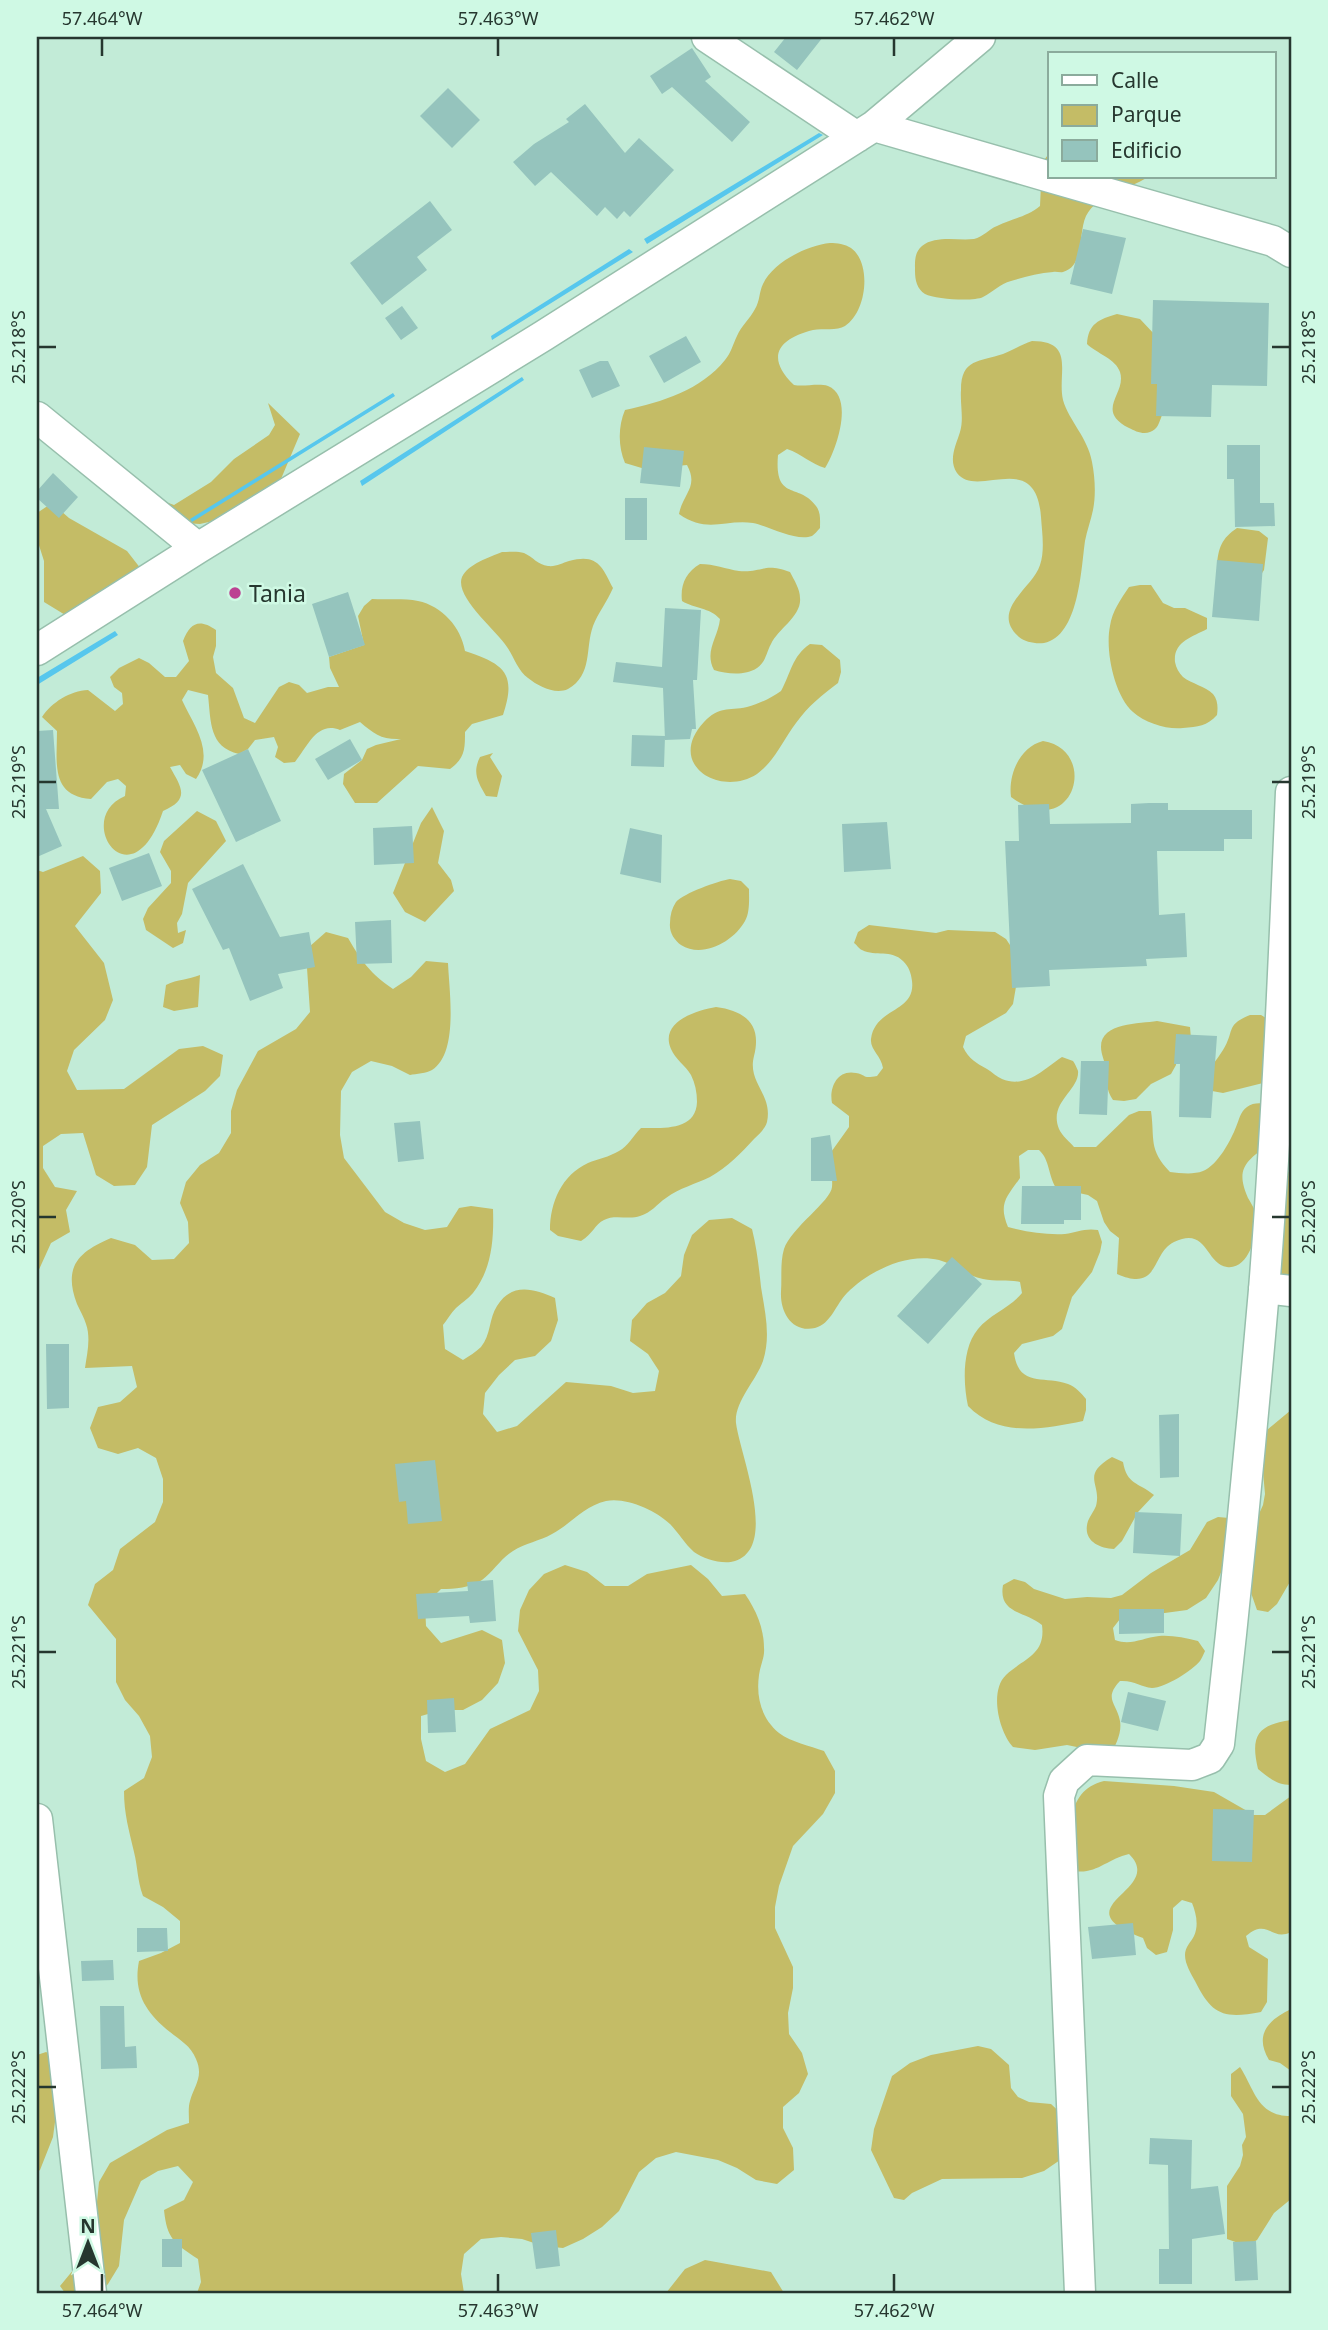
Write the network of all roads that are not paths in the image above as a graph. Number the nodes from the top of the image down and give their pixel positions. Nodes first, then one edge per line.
1 (707, 37) edge
2 (980, 37) edge
3 (865, 132) junction
4 (1048, 177) edge
5 (1053, 178) edge
6 (1291, 252) edge
7 (37, 417) edge
8 (198, 548) junction
9 (37, 650) edge
10 (1291, 792) edge
11 (1278, 1289) edge
12 (37, 1819) edge
13 (91, 2293) edge
14 (1080, 2293) edge

1 - 3 street
2 - 3 street
3 - 4 street
3 - 8 street
5 - 6 street
7 - 8 street
8 - 9 street
10 - 11 street
11 - 14 street
12 - 13 street

